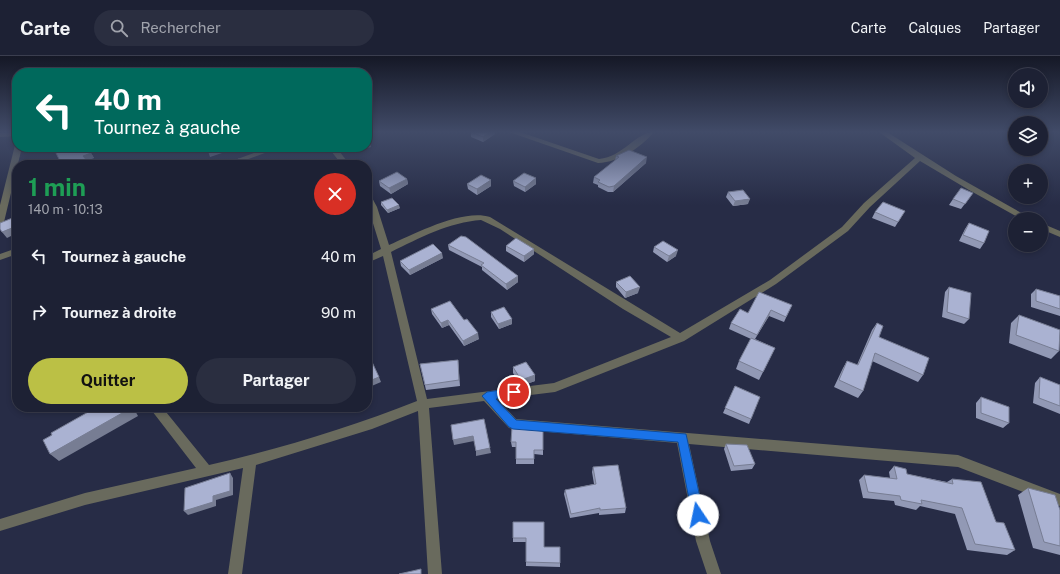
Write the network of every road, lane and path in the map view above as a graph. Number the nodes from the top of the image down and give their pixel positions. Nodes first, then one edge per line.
1 (250, 156) edge
2 (584, 156) edge
3 (617, 156) edge
4 (916, 156) edge
5 (919, 158) junction
6 (239, 160) edge
7 (12, 165) edge
8 (3, 193) edge
9 (372, 204) edge
10 (1014, 212) edge
11 (0, 222) edge
12 (1048, 229) edge
13 (1060, 234) edge
14 (386, 249) junction
15 (12, 253) edge
16 (372, 257) edge
17 (0, 258) edge
18 (680, 338) junction
19 (487, 396) junction
20 (423, 404) junction
21 (159, 412) edge
22 (682, 438) junction
23 (250, 461) junction
24 (206, 471) junction
25 (1060, 500) edge
26 (0, 525) edge
27 (235, 574) edge
28 (435, 574) edge
29 (714, 574) edge

1 - 6 street
2 - 3 street
4 - 5 street
5 - 10 street
5 - 18 street
7 - 8 street
8 - 11 street
9 - 14 street
12 - 13 street
14 - 16 street
14 - 18 street
14 - 20 street
15 - 17 street
18 - 19 street
19 - 20 street
19 - 22 street
20 - 23 street
20 - 28 street
21 - 24 street
22 - 25 street
22 - 29 street
23 - 24 street
23 - 27 street
24 - 26 street

